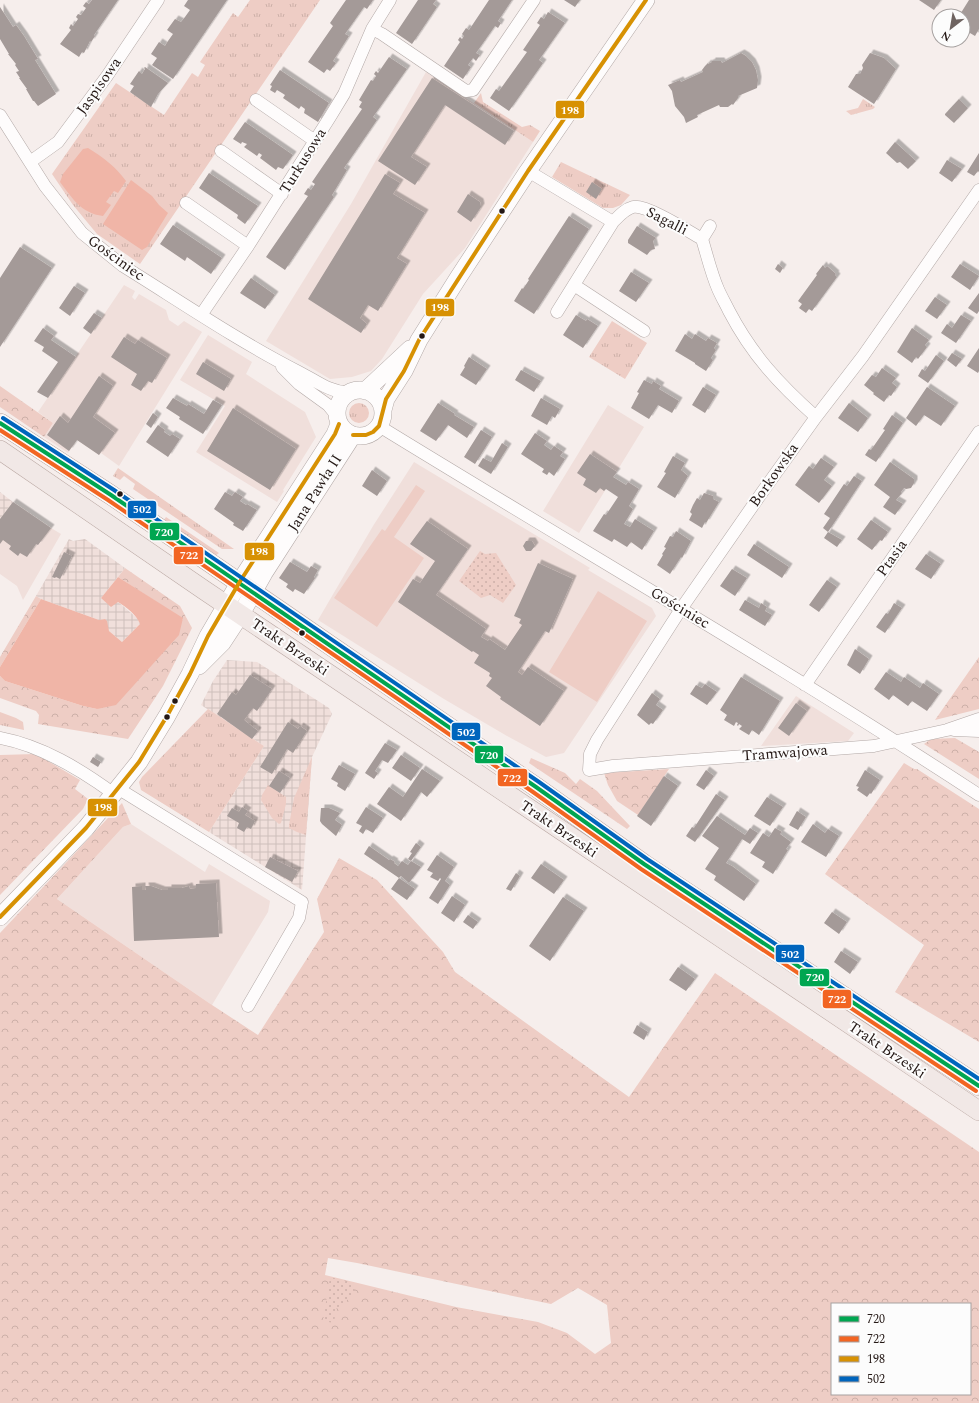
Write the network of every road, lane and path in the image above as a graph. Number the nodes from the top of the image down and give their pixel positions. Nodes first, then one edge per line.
1 (158, 0) edge
2 (390, 0) edge
3 (534, 0) edge
4 (646, 0) edge
5 (372, 29) junction
6 (256, 100) dead end
7 (0, 115) edge
8 (315, 141) junction
9 (221, 151) dead end
10 (30, 162) junction
11 (528, 171) junction
12 (979, 190) edge
13 (282, 194) junction
14 (186, 203) dead end
15 (613, 222) junction
16 (710, 226) dead end
17 (702, 239) junction
18 (248, 246) junction
19 (574, 285) junction
20 (557, 312) dead end
21 (201, 315) junction
22 (644, 331) dead end
23 (419, 340) junction
24 (272, 358) junction
25 (357, 392) junction
26 (816, 417) junction
27 (381, 418) junction
28 (338, 420) junction
29 (0, 423) edge
30 (979, 432) edge
31 (353, 435) junction
32 (0, 450) edge
33 (246, 587) junction
34 (233, 609) junction
35 (681, 609) junction
36 (805, 685) junction
37 (979, 719) edge
38 (947, 730) junction
39 (979, 731) edge
40 (0, 738) edge
41 (896, 741) junction
42 (589, 770) joint
43 (117, 791) junction
44 (979, 795) edge
45 (0, 917) edge
46 (248, 1006) dead end
47 (979, 1086) edge
48 (979, 1111) edge

1 - 10 street, Jaspisowa
2 - 5 street, Turkusowa
3 - 5 street
4 - 11 street
5 - 8 street, Turkusowa
6 - 8 street
7 - 10 street, Gościniec
8 - 13 street, Turkusowa
9 - 13 street
10 - 21 street, Gościniec
11 - 15 street
11 - 23 street
12 - 26 street, Borkowska
13 - 18 street, Turkusowa
14 - 18 street
15 - 17 street, Sagalli
15 - 19 street, Sagalli
16 - 17 street
17 - 26 street
18 - 21 street, Turkusowa
19 - 20 street, Sagalli
19 - 22 street
21 - 24 street, Gościniec
23 - 25 street
23 - 27 street
24 - 25 street, Gościniec
24 - 28 street, Gościniec
25 - 27 street
25 - 28 street
26 - 35 street, Borkowska
27 - 31 street
27 - 35 street, Gościniec
28 - 31 street
28 - 33 street, Jana Pawła II
29 - 33 main road, Trakt Brzeski
30 - 36 street, Ptasia
31 - 33 street, Jana Pawła II
32 - 34 main road, Trakt Brzeski
33 - 34 street
33 - 47 main road, Trakt Brzeski
34 - 43 street
34 - 48 main road, Trakt Brzeski
35 - 36 street, Gościniec
35 - 42 street, Borkowska
36 - 41 street, Gościniec
37 - 38 street, Tramwajowa
38 - 39 street
38 - 41 street, Tramwajowa
40 - 43 street
41 - 42 street, Tramwajowa
41 - 44 street, Gościniec
43 - 45 street
43 - 46 street

